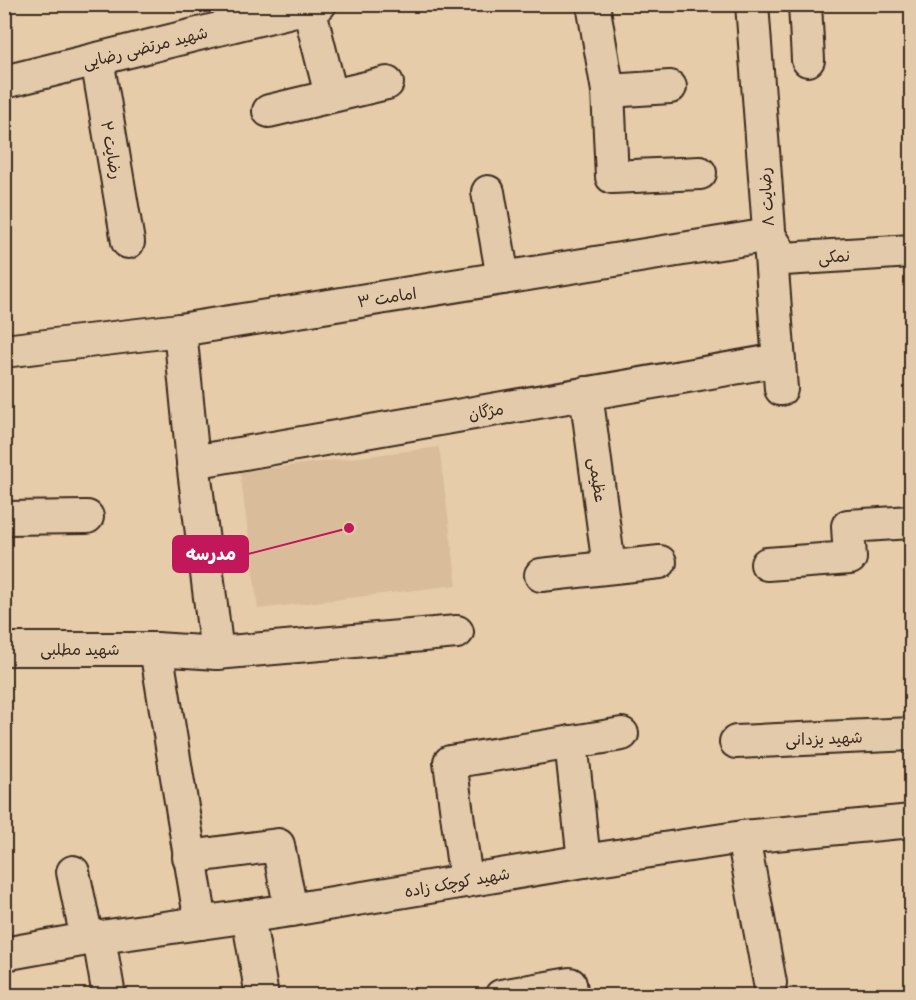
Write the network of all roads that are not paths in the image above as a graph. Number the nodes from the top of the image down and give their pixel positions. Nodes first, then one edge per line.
1 (593, 4) edge
2 (752, 4) edge
3 (805, 4) edge
4 (313, 5) edge
5 (97, 59) junction
6 (808, 60) dead end
7 (4, 82) edge
8 (387, 83) dead end
9 (670, 87) dead end
10 (608, 91) junction
11 (331, 95) junction
12 (269, 111) dead end
13 (700, 173) dead end
14 (488, 192) dead end
15 (769, 235) junction
16 (128, 242) dead end
17 (912, 251) edge
18 (503, 278) junction
19 (180, 330) junction
20 (4, 351) edge
21 (780, 374) joint
22 (586, 393) junction
23 (193, 462) junction
24 (87, 517) dead end
25 (4, 518) edge
26 (912, 522) edge
27 (660, 562) dead end
28 (767, 564) dead end
29 (609, 567) junction
30 (541, 575) dead end
31 (457, 632) dead end
32 (4, 649) edge
33 (156, 649) junction
34 (217, 653) junction
35 (622, 734) dead end
36 (912, 734) edge
37 (571, 742) junction
38 (736, 742) dead end
39 (912, 821) edge
40 (743, 837) junction
41 (189, 856) junction
42 (584, 861) junction
43 (74, 872) dead end
44 (466, 881) junction
45 (291, 910) junction
46 (248, 916) junction
47 (201, 923) junction
48 (93, 939) junction
49 (4, 954) edge
50 (771, 983) dead end
51 (109, 996) edge
52 (262, 996) edge
53 (501, 996) edge
54 (572, 996) edge

1 - 10 street
2 - 15 street, رضایت ۸
3 - 6 street
4 - 5 street, شهید مرتضی رضایی
4 - 11 street
5 - 7 street, شهید مرتضی رضایی
5 - 16 street, رضایت ۲
8 - 11 street
9 - 10 street
10 - 13 street
11 - 12 street
14 - 18 street
15 - 17 street, نمکی
15 - 18 street, امامت ۳
15 - 21 street, رضایت ۸
18 - 19 street, امامت ۳
19 - 20 street, امامت ۳
19 - 23 street
21 - 22 street, مژگان
22 - 23 street, مژگان
22 - 29 street, عظیمی
23 - 34 street
24 - 25 street
26 - 28 street
27 - 29 street
29 - 30 street
31 - 34 street, شهید مطلبی
32 - 33 street, شهید مطلبی
33 - 34 street, شهید مطلبی
33 - 41 street
35 - 37 street
36 - 38 street, شهید یزدانی
37 - 42 street
37 - 44 street
39 - 40 street, شهید کوچک زاده
40 - 42 street, شهید کوچک زاده
40 - 50 street
41 - 45 street
41 - 47 street
42 - 44 street, شهید کوچک زاده
43 - 48 street
44 - 45 street, شهید کوچک زاده
45 - 46 street, شهید کوچک زاده
46 - 47 street, شهید کوچک زاده
46 - 52 street
47 - 48 street, شهید کوچک زاده
48 - 49 street, شهید کوچک زاده
48 - 51 street
53 - 54 street

